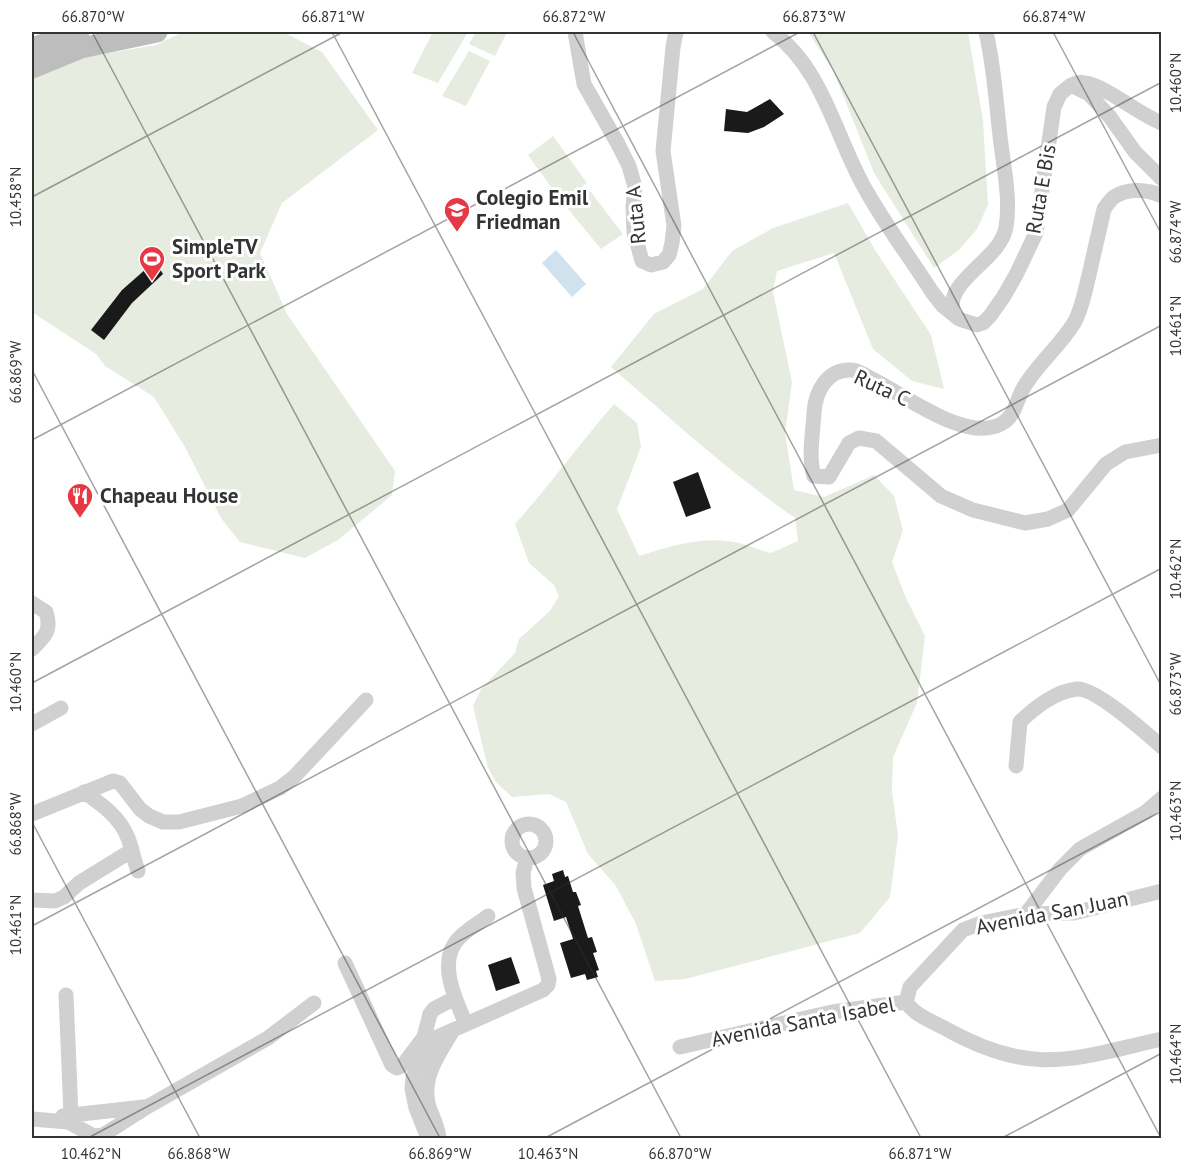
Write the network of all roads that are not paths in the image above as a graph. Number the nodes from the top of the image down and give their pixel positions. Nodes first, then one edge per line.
1 (157, 32) edge
2 (575, 32) edge
3 (676, 32) edge
4 (773, 32) edge
5 (986, 32) edge
6 (32, 37) edge
7 (79, 37) edge
8 (32, 50) edge
9 (32, 68) edge
10 (1071, 85) junction
11 (1161, 123) edge
12 (1161, 179) edge
13 (1161, 196) edge
14 (953, 313) junction
15 (1161, 445) edge
16 (32, 603) edge
17 (32, 649) edge
18 (366, 700) dead end
19 (61, 708) dead end
20 (32, 724) edge
21 (1161, 747) edge
22 (1016, 766) dead end
23 (84, 792) junction
24 (1161, 798) edge
25 (32, 814) edge
26 (131, 851) junction
27 (527, 858) dead end
28 (138, 871) dead end
29 (1161, 891) edge
30 (32, 900) edge
31 (1026, 914) junction
32 (488, 916) dead end
33 (345, 963) dead end
34 (66, 995) dead end
35 (455, 998) junction
36 (906, 1002) junction
37 (314, 1003) dead end
38 (459, 1027) junction
39 (1161, 1039) edge
40 (680, 1047) dead end
41 (420, 1079) junction
42 (147, 1107) junction
43 (71, 1115) junction
44 (36, 1119) edge
45 (94, 1137) edge
46 (431, 1138) edge
47 (440, 1138) edge

1 - 7 main road
2 - 3 street, Ruta A
4 - 14 street
5 - 14 street
6 - 7 main road
7 - 8 main road
7 - 9 main road
10 - 11 street
10 - 12 street
10 - 14 street, Ruta E Bis
13 - 15 street, Ruta C
16 - 17 street
18 - 23 street
19 - 20 street
21 - 22 street
23 - 25 street
23 - 26 street
24 - 31 street
26 - 28 street
26 - 30 street
27 - 38 street
29 - 31 street, Avenida San Juan
31 - 36 street, Avenida San Juan
32 - 35 street
33 - 35 street
34 - 43 street
35 - 38 street
36 - 39 street, Avenida Santa Isabel
36 - 40 street, Avenida Santa Isabel
37 - 42 street
38 - 41 street
41 - 46 street
41 - 47 street
42 - 43 street
42 - 45 street
43 - 44 street
44 - 45 street

